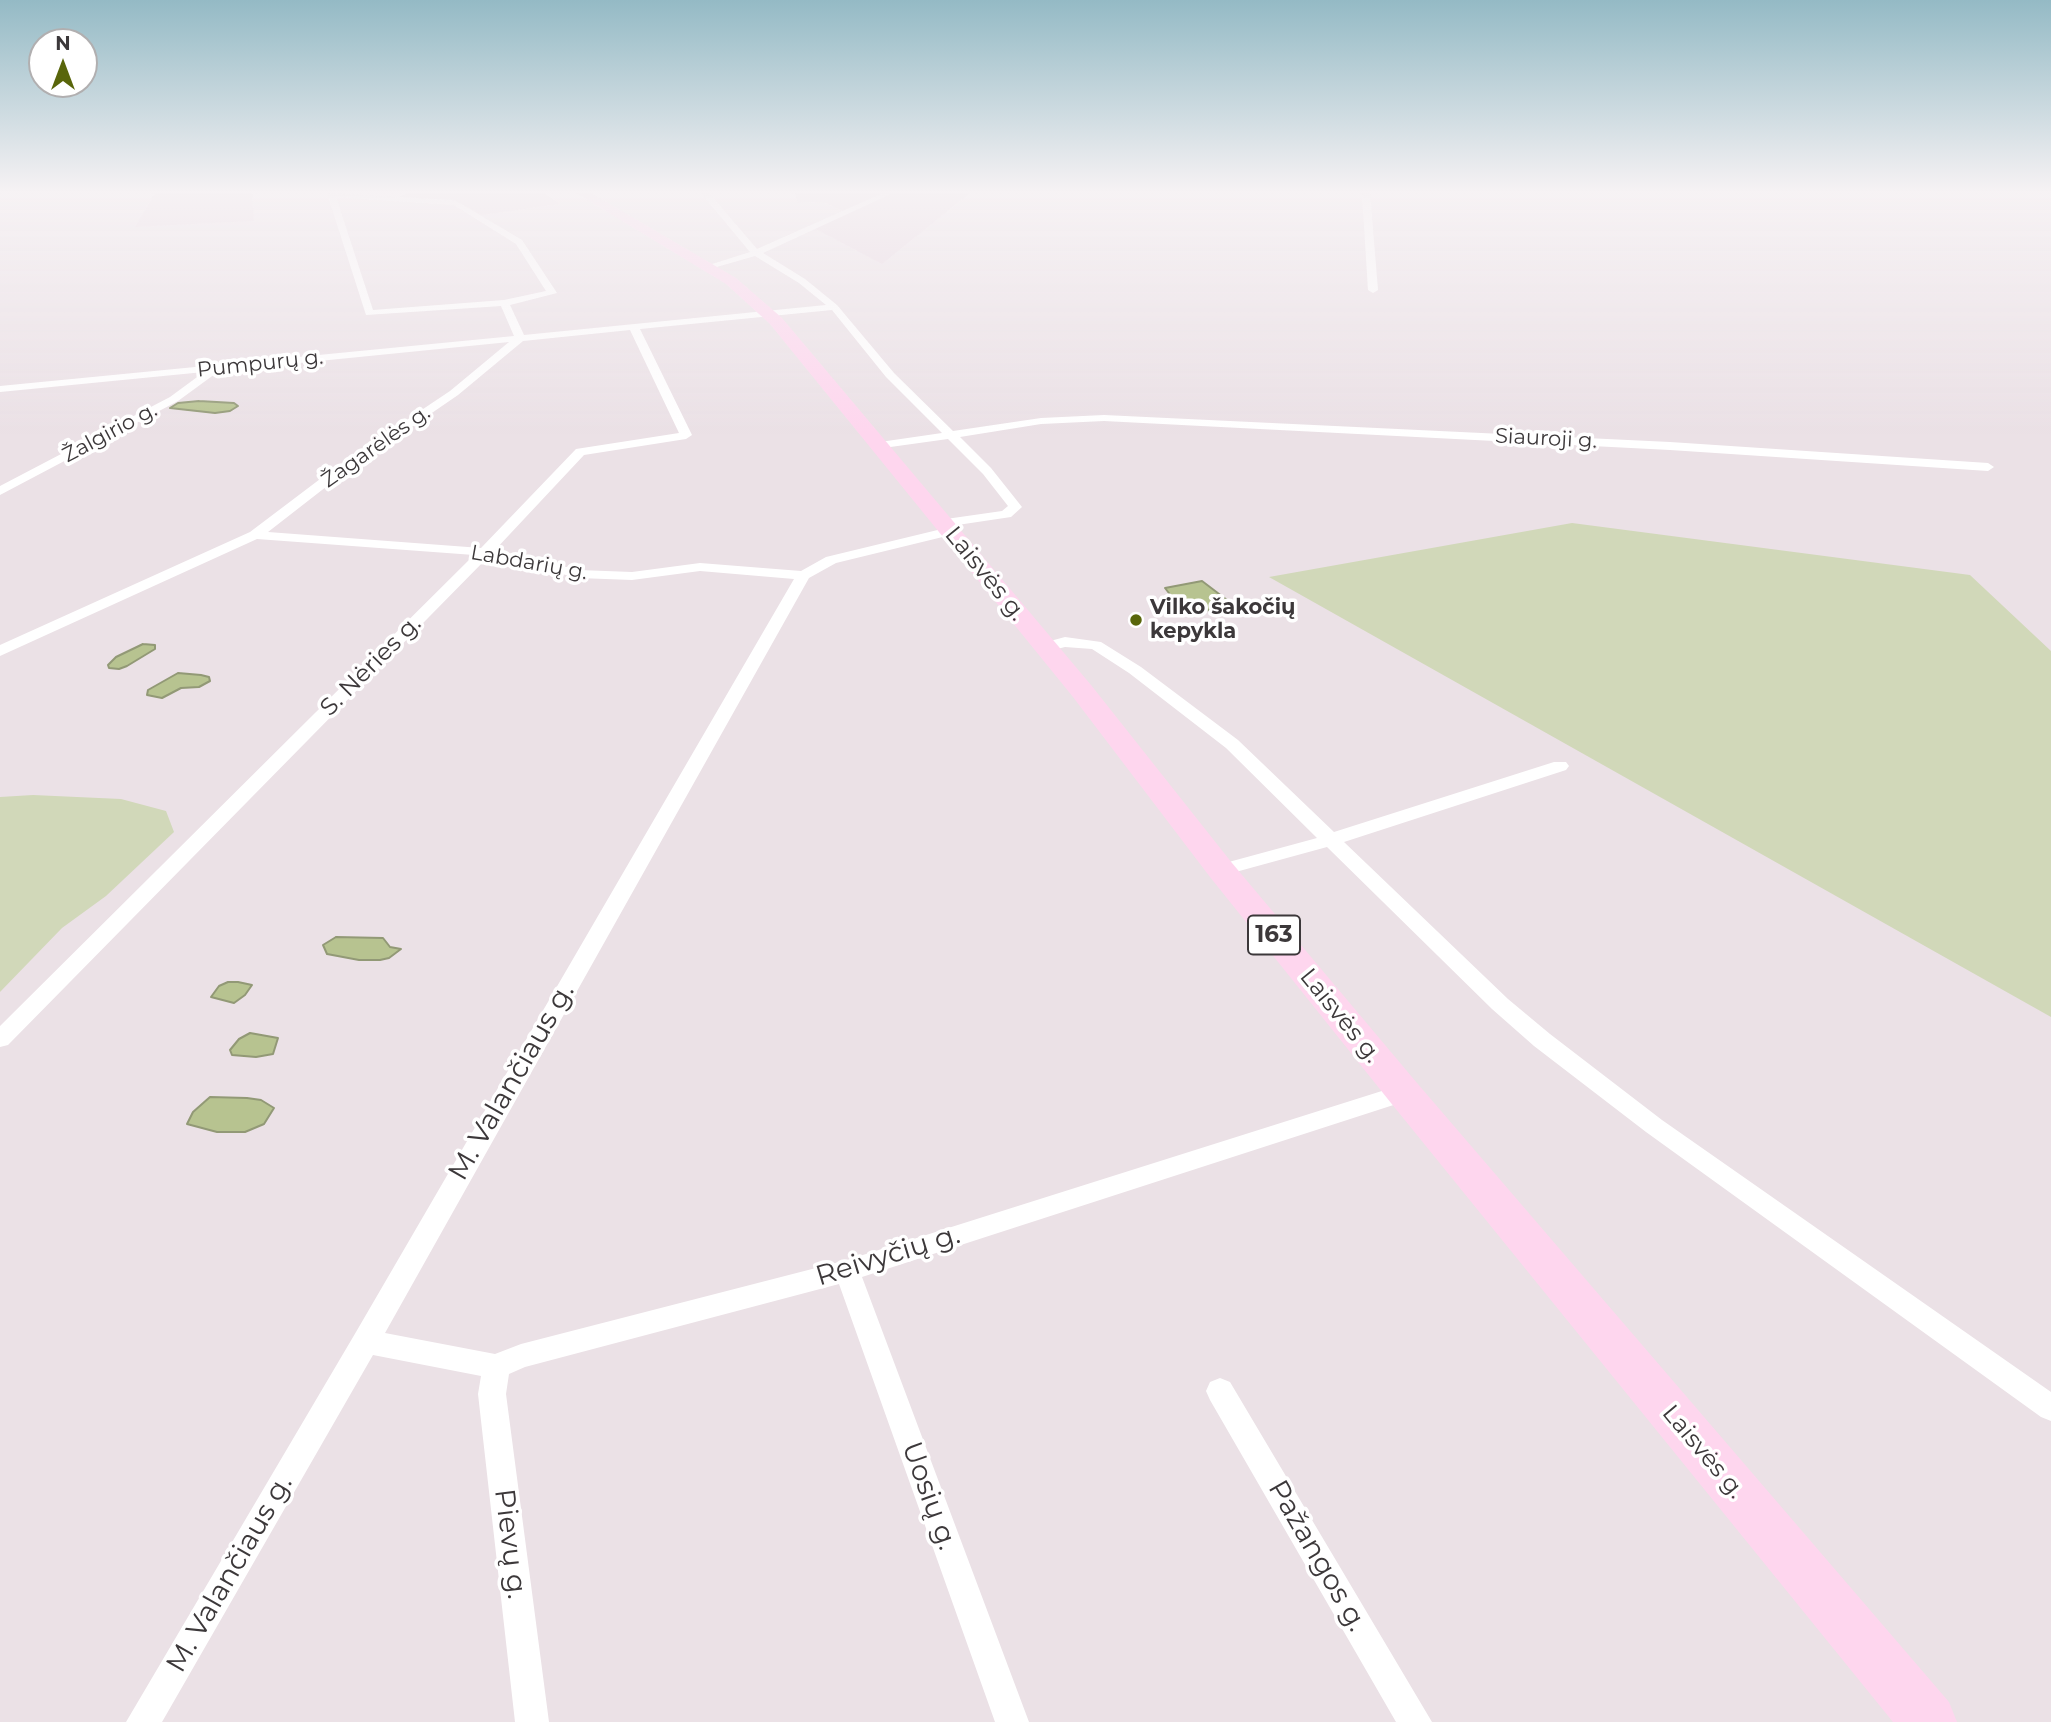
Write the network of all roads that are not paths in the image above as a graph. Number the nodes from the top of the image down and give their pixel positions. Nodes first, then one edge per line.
1 (356, 273) edge
2 (541, 273) edge
3 (717, 273) edge
4 (789, 273) edge
5 (1372, 273) edge
6 (1373, 290) dead end
7 (504, 303) junction
8 (834, 307) junction
9 (770, 314) junction
10 (634, 327) junction
11 (520, 338) junction
12 (215, 369) junction
13 (0, 388) edge
14 (950, 435) junction
15 (880, 446) junction
16 (1988, 467) dead end
17 (0, 491) edge
18 (947, 527) junction
19 (255, 535) junction
20 (485, 552) junction
21 (803, 575) junction
22 (1045, 647) junction
23 (0, 651) edge
24 (1560, 766) dead end
25 (1330, 840) junction
26 (1221, 870) junction
27 (0, 1039) edge
28 (1404, 1093) junction
29 (847, 1271) junction
30 (366, 1340) junction
31 (496, 1367) junction
32 (1220, 1391) dead end
33 (2051, 1408) edge
34 (143, 1722) edge
35 (532, 1722) edge
36 (1012, 1722) edge
37 (1415, 1722) edge
38 (1929, 1722) edge

1 - 7 street
2 - 7 street
3 - 9 main road, Laisvės g. / 163
4 - 8 street
5 - 6 street
7 - 11 street
8 - 9 street
8 - 14 street
9 - 10 street
9 - 15 main road, Laisvės g. / 163
10 - 11 street
10 - 20 street, S. Nėries g.
11 - 12 street, Pumpurų g.
11 - 19 street, Žagarėlės g.
12 - 13 street, Pumpurų g.
12 - 17 street, Žalgirio g.
14 - 15 street, Siauroji g.
14 - 16 street, Siauroji g.
14 - 18 street
15 - 18 main road, Laisvės g. / 163
18 - 21 street
18 - 22 main road, Laisvės g. / 163
19 - 20 street, Labdarių g.
19 - 23 street, Žagarėlės g.
20 - 21 street, Labdarių g.
20 - 27 street, S. Nėries g.
21 - 30 street, M. Valančiaus g.
22 - 25 street
22 - 26 main road, Laisvės g. / 163
24 - 25 street
25 - 26 street
25 - 33 street
26 - 28 main road, Laisvės g. / 163
28 - 29 street, Reivyčių g.
28 - 38 main road, Laisvės g. / 163
29 - 31 street, Reivyčių g.
29 - 36 street, Uosių g.
30 - 31 street
30 - 34 street, M. Valančiaus g.
31 - 35 street, Pievų g.
32 - 37 street, Pažangos g.

